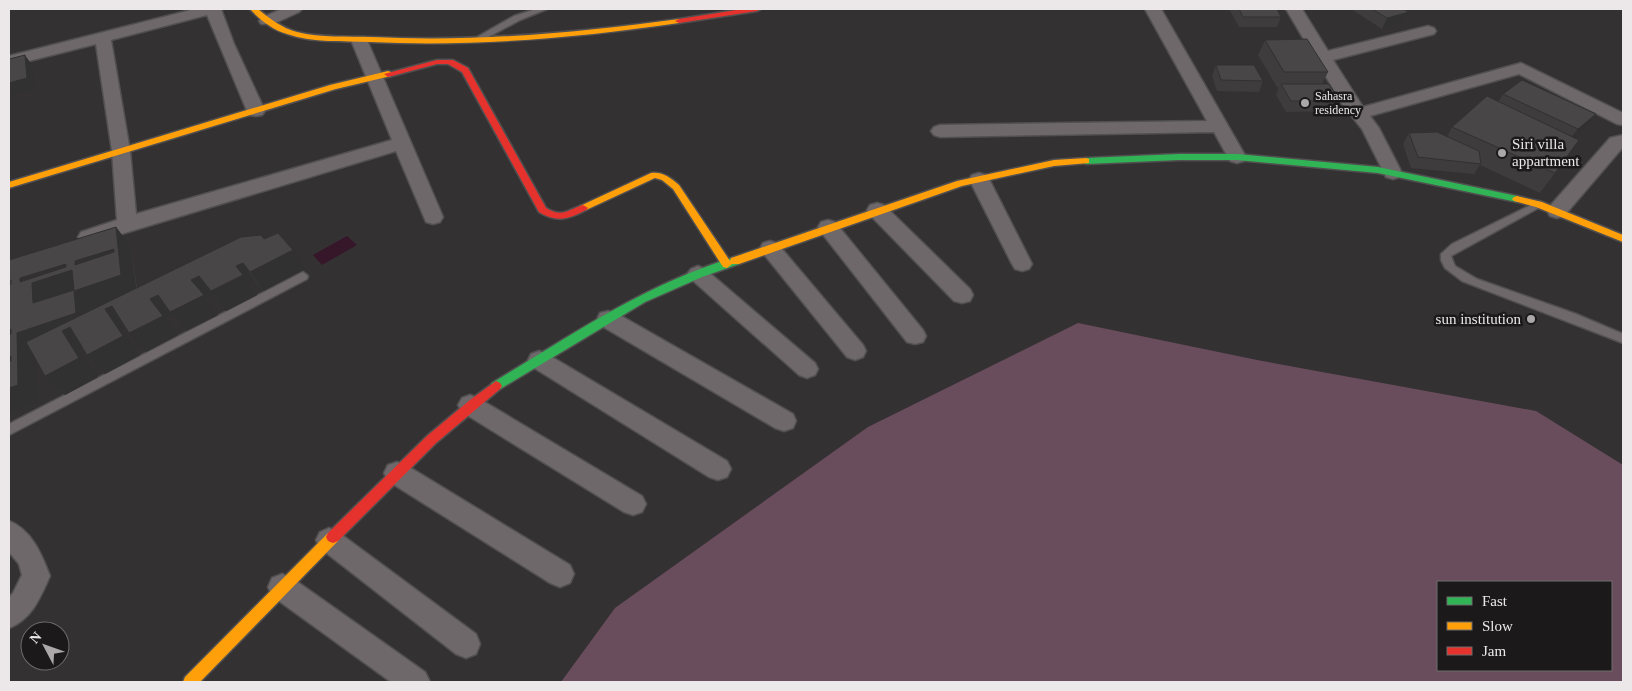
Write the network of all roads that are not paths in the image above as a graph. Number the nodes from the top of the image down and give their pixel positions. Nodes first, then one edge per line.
1 (213, 9) edge
2 (254, 9) edge
3 (294, 9) edge
4 (543, 9) edge
5 (757, 9) edge
6 (1153, 9) edge
7 (1294, 9) edge
8 (267, 22) junction
9 (1428, 31) dead end
10 (103, 38) junction
11 (359, 40) junction
12 (476, 40) junction
13 (1324, 57) junction
14 (9, 61) edge
15 (375, 77) junction
16 (256, 111) junction
17 (1359, 114) junction
18 (1623, 120) edge
19 (1220, 126) junction
20 (940, 131) dead end
21 (1623, 140) edge
22 (403, 143) junction
23 (121, 151) junction
24 (1237, 157) junction
25 (1393, 173) junction
26 (978, 179) junction
27 (9, 185) edge
28 (1539, 204) junction
29 (878, 210) junction
30 (1557, 211) junction
31 (433, 217) dead end
32 (127, 224) junction
33 (828, 227) junction
34 (1623, 239) edge
35 (72, 242) edge
36 (770, 248) junction
37 (727, 264) junction
38 (1022, 264) dead end
39 (698, 274) junction
40 (303, 276) dead end
41 (962, 295) dead end
42 (608, 318) junction
43 (915, 336) dead end
44 (1623, 339) edge
45 (854, 351) dead end
46 (539, 360) junction
47 (807, 369) dead end
48 (470, 405) junction
49 (784, 422) dead end
50 (9, 430) edge
51 (718, 469) dead end
52 (397, 473) junction
53 (633, 504) dead end
54 (9, 533) edge
55 (330, 540) junction
56 (560, 574) dead end
57 (282, 587) junction
58 (9, 615) edge
59 (466, 644) dead end
60 (204, 678) edge
61 (415, 682) edge

1 - 10 street
1 - 16 street
2 - 8 street
3 - 8 street
4 - 12 lane
5 - 12 street
6 - 19 street
7 - 13 street
8 - 11 street
9 - 13 street
10 - 14 street
10 - 23 street
11 - 12 street
11 - 15 street
13 - 17 street
15 - 16 street
15 - 22 street
15 - 37 street
16 - 23 street
17 - 18 street
17 - 25 street
19 - 20 street
19 - 24 street
21 - 30 street
22 - 31 street
22 - 32 street
23 - 27 street
23 - 32 street
24 - 25 street
24 - 26 street
25 - 28 street
26 - 29 street
26 - 38 street
28 - 30 street
28 - 44 lane
29 - 33 street
29 - 41 street
30 - 34 street
32 - 35 street
33 - 36 street
33 - 43 street
36 - 37 street
36 - 45 street
37 - 39 street
39 - 42 street
39 - 47 street
40 - 50 lane
42 - 46 street
42 - 49 street
46 - 48 street
46 - 51 street
48 - 52 street
48 - 53 street
52 - 55 street
52 - 56 street
54 - 58 street
55 - 57 street
55 - 59 street
57 - 60 street
57 - 61 street

